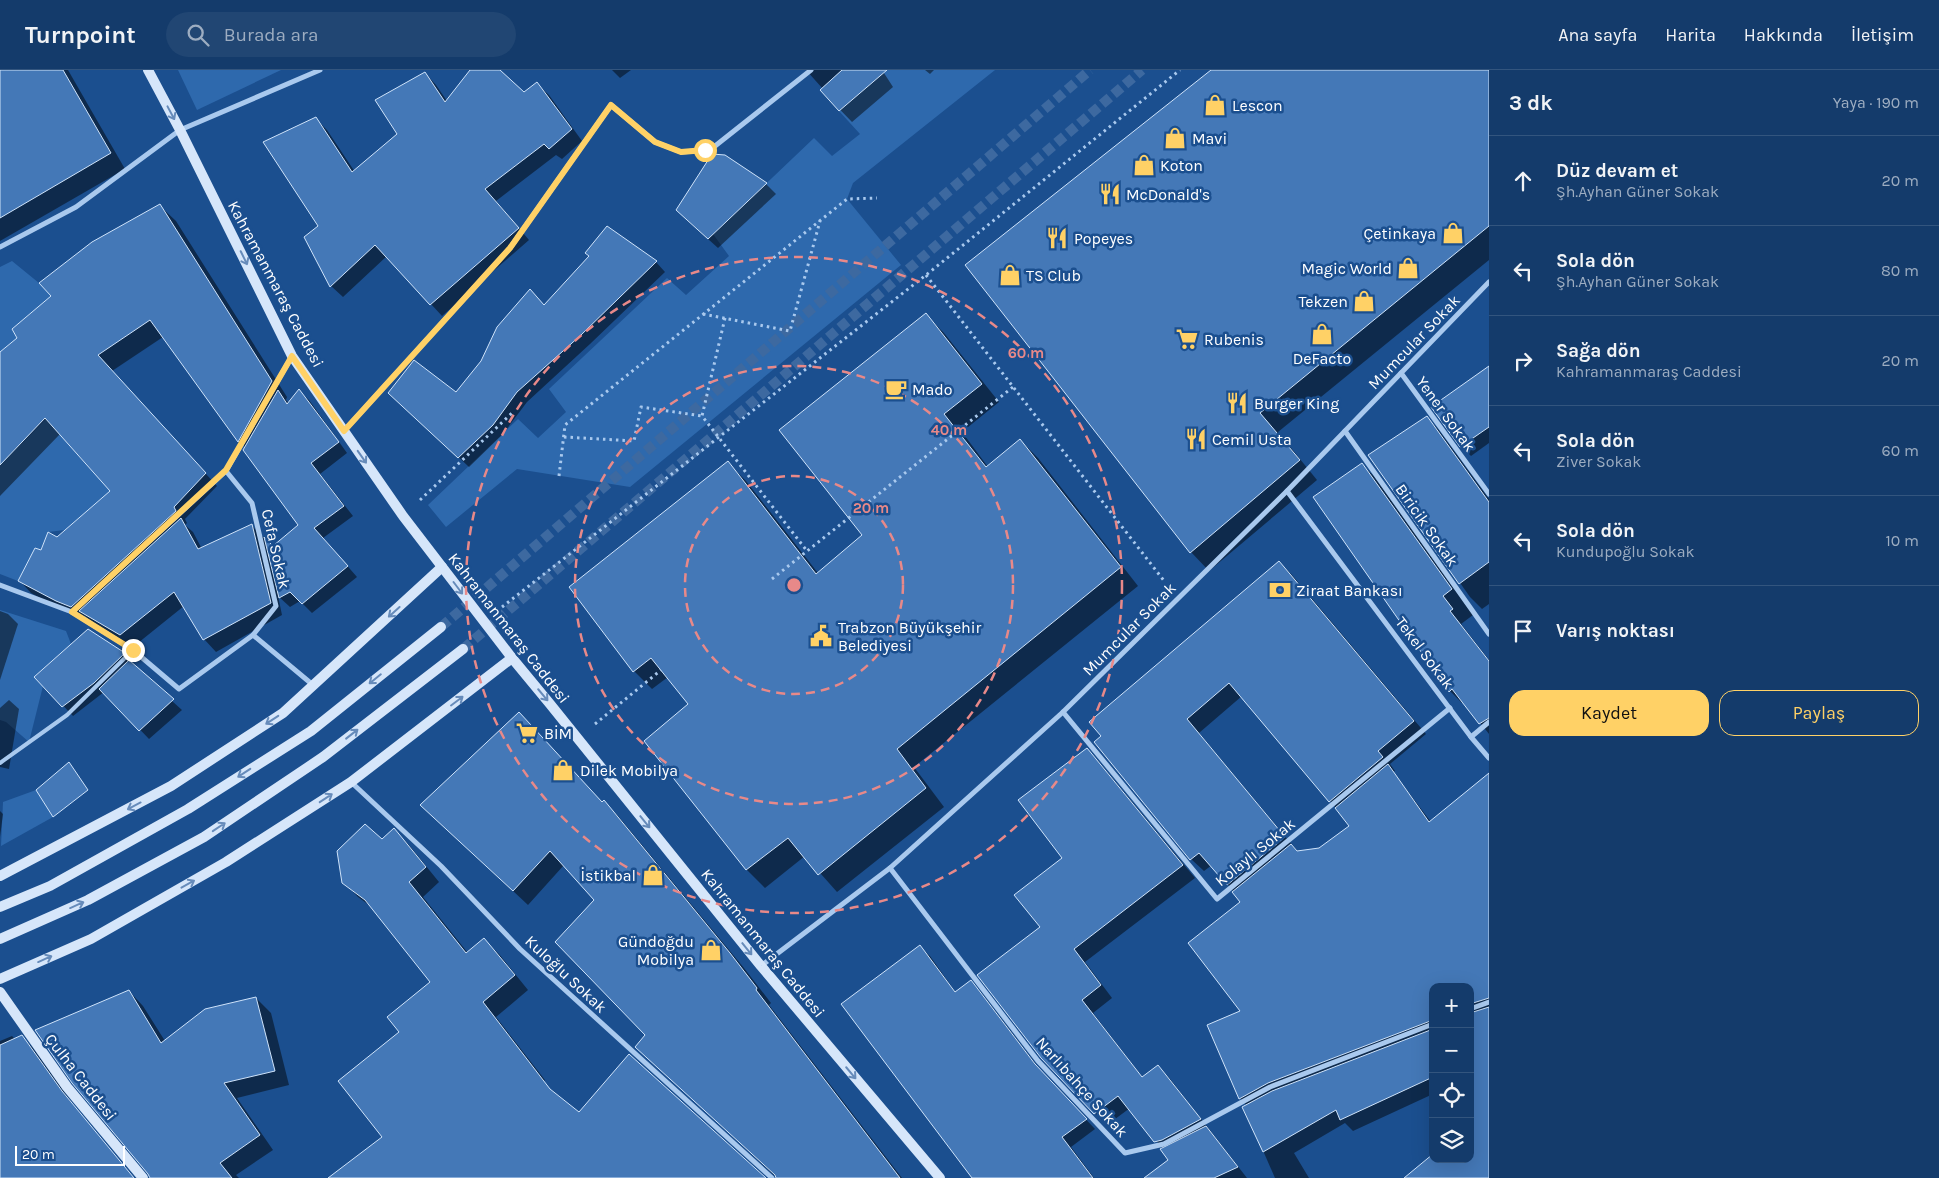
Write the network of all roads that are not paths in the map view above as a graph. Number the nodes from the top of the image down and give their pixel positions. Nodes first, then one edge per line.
1 (148, 70) edge
2 (320, 70) edge
3 (811, 70) edge
4 (180, 130) junction
5 (0, 247) edge
6 (1489, 282) edge
7 (292, 356) junction
8 (1401, 373) junction
9 (344, 431) junction
10 (1345, 431) junction
11 (226, 470) junction
12 (1287, 491) junction
13 (1489, 494) edge
14 (442, 568) junction
15 (0, 585) edge
16 (72, 612) junction
17 (441, 627) tunnel mouth
18 (253, 634) junction
19 (1489, 634) edge
20 (463, 649) tunnel mouth
21 (133, 650) junction
22 (512, 658) junction
23 (313, 685) junction
24 (1450, 708) junction
25 (1063, 712) junction
26 (1489, 722) edge
27 (1470, 738) junction
28 (1489, 758) edge
29 (0, 763) edge
30 (351, 782) junction
31 (890, 868) junction
32 (0, 876) edge
33 (0, 907) edge
34 (0, 939) edge
35 (761, 966) junction
36 (0, 979) edge
37 (0, 992) edge
38 (1489, 1002) edge
39 (1474, 1008) edge
40 (1429, 1026) edge
41 (143, 1178) edge
42 (772, 1178) edge
43 (940, 1178) edge

1 -> 4 main road, Kahramanmaraş Caddesi
2 - 4 street
3 - 9 street
4 - 5 street
4 -> 7 main road, Kahramanmaraş Caddesi
6 - 8 street, Mumcular Sokak
7 - 9 main road, Kahramanmaraş Caddesi
7 - 11 street
8 - 10 street, Mumcular Sokak
8 - 13 street, Yener Sokak
9 -> 14 main road, Kahramanmaraş Caddesi
10 - 12 street, Mumcular Sokak
10 - 19 street, Biricik Sokak
11 - 16 street
11 - 18 street, Cefa Sokak
12 - 24 street, Tekel Sokak
12 - 25 street, Mumcular Sokak
14 -> 22 main road, Kahramanmaraş Caddesi
14 -> 23 main road
15 - 16 street
16 - 21 street
17 -> 33 main road
18 - 21 street
18 - 23 street
34 -> 20 main road
21 - 29 lane
30 -> 22 main road
22 -> 35 main road, Kahramanmaraş Caddesi
23 -> 32 main road
24 - 25 street, Kolaylı Sokak
24 - 27 street, Tekel Sokak
25 - 31 street, Mumcular Sokak
26 - 27 street
27 - 28 street, Tekel Sokak
36 -> 30 main road
30 - 42 street, Kuloğlu Sokak
31 - 35 street, Mumcular Sokak
31 - 40 street, Narlıbahçe Sokak
35 -> 43 main road, Kahramanmaraş Caddesi
37 - 41 main road, Çulha Caddesi
38 - 39 street

